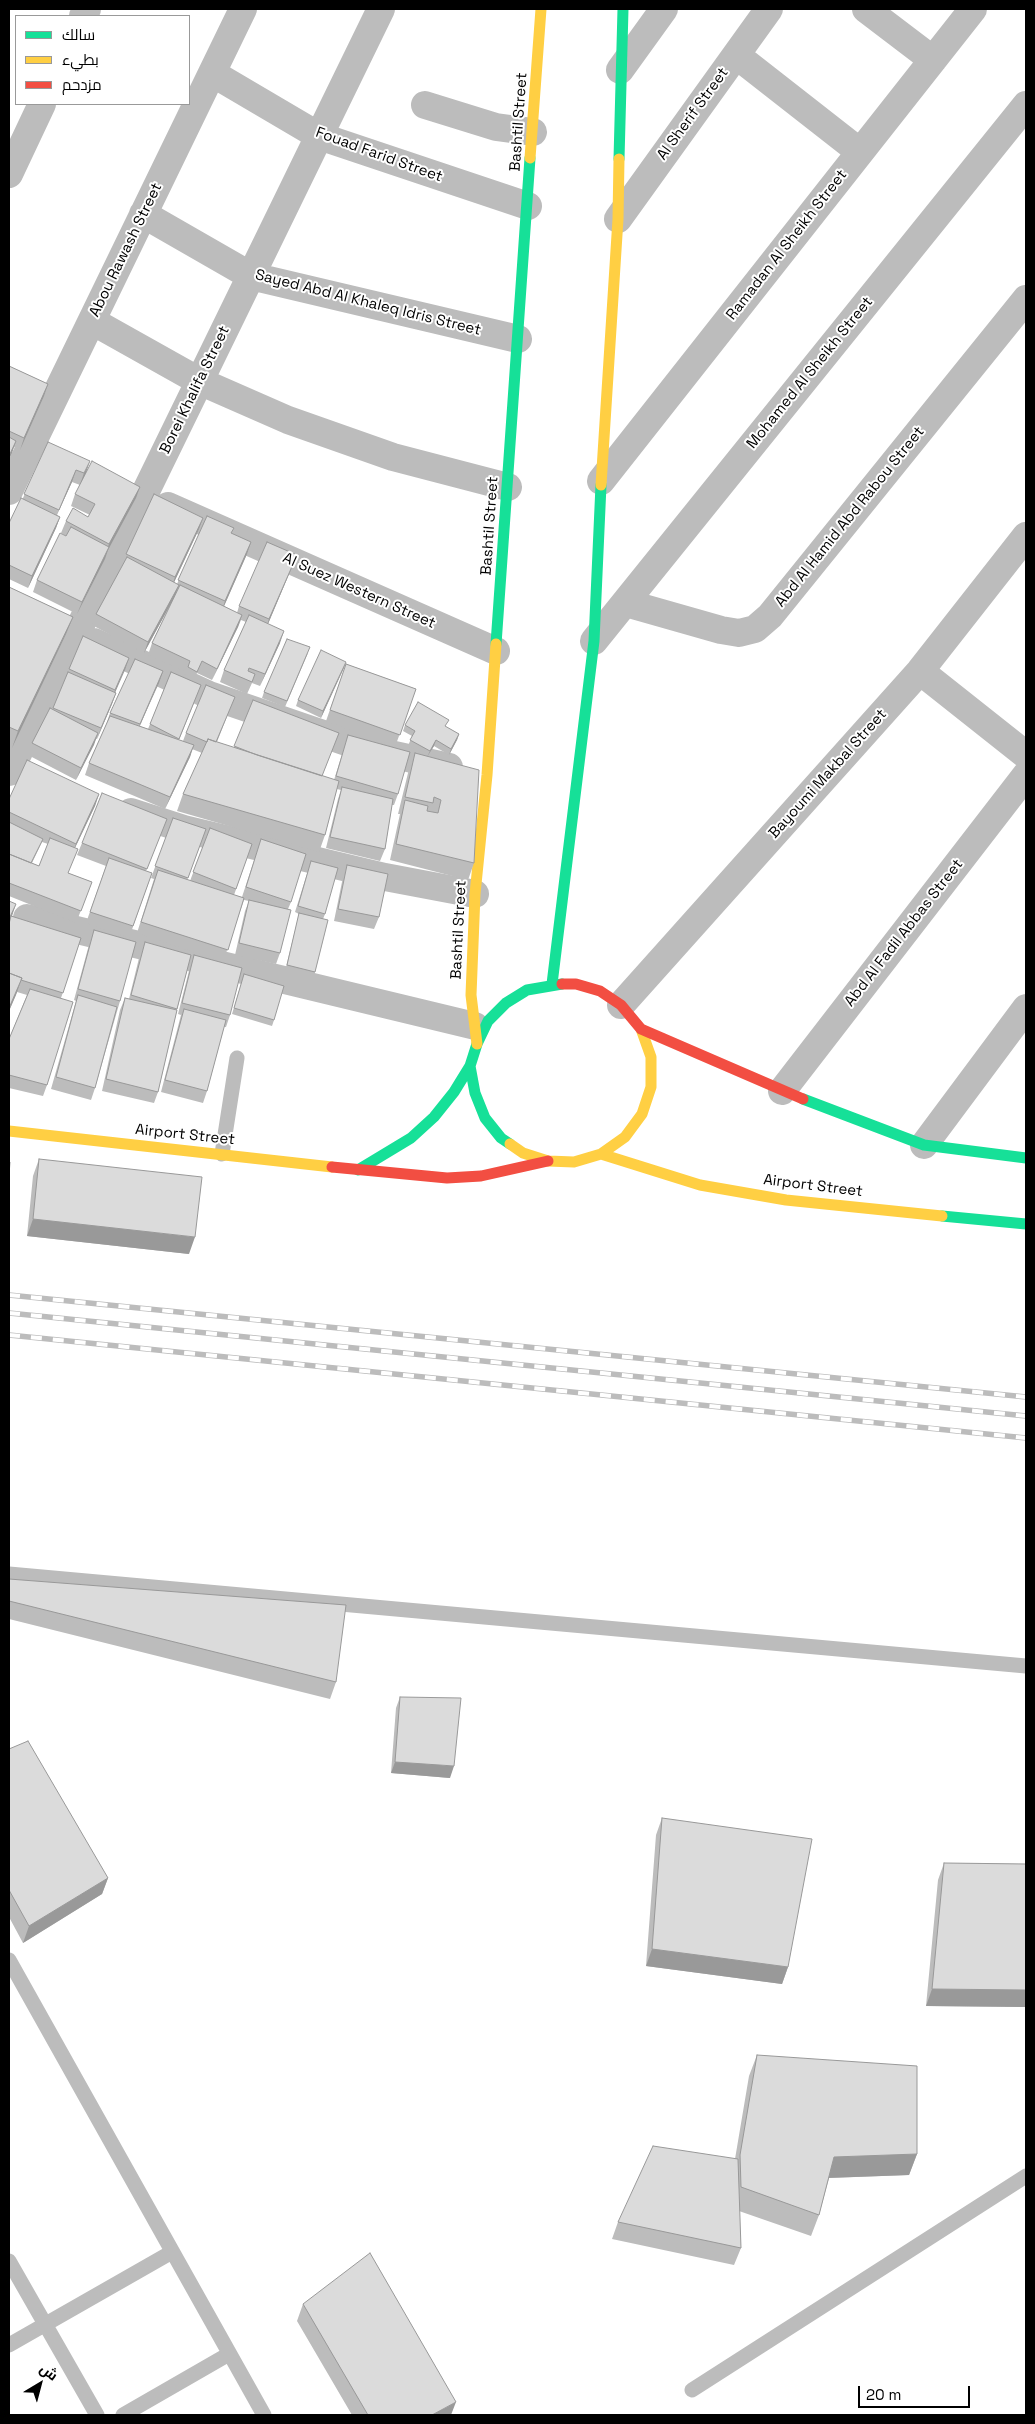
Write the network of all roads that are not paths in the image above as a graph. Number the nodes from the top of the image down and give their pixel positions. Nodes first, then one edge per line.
1 (243, 9) edge
2 (381, 9) edge
3 (541, 9) edge
4 (623, 9) edge
5 (664, 9) edge
6 (769, 9) edge
7 (866, 9) edge
8 (973, 9) edge
9 (736, 54) junction
10 (933, 60) junction
11 (620, 70) junction
12 (212, 73) junction
13 (42, 105) edge
14 (1026, 105) edge
15 (424, 106) dead end
16 (533, 132) junction
17 (319, 136) junction
18 (860, 152) junction
19 (9, 174) edge
20 (528, 206) junction
21 (143, 214) junction
22 (618, 218) junction
23 (251, 276) junction
24 (1026, 299) edge
25 (92, 321) junction
26 (518, 339) junction
27 (199, 381) junction
28 (33, 440) junction
29 (59, 452) edge
30 (601, 481) junction
31 (118, 483) edge
32 (508, 488) junction
33 (9, 491) edge
34 (144, 496) junction
35 (1026, 536) edge
36 (626, 603) junction
37 (51, 621) edge
38 (76, 634) junction
39 (594, 641) junction
40 (496, 651) junction
41 (920, 671) junction
42 (1026, 755) edge
43 (11, 763) edge
44 (41, 774) edge
45 (487, 775) junction
46 (1026, 775) edge
47 (112, 806) edge
48 (475, 894) junction
49 (27, 918) dead end
50 (552, 984) junction
51 (621, 1005) junction
52 (1026, 1008) edge
53 (641, 1029) junction
54 (476, 1035) junction
55 (237, 1058) dead end
56 (470, 1066) junction
57 (782, 1091) junction
58 (9, 1131) edge
59 (924, 1145) junction
60 (222, 1154) junction
61 (601, 1154) junction
62 (1026, 1158) edge
63 (548, 1161) junction
64 (358, 1170) junction
65 (1026, 1224) edge
66 (9, 1574) edge
67 (1026, 1666) edge
68 (9, 1960) edge
69 (1026, 2176) edge
70 (172, 2252) junction
71 (9, 2261) edge
72 (45, 2325) junction
73 (9, 2346) edge
74 (229, 2354) junction
75 (692, 2390) dead end
76 (97, 2415) edge
77 (123, 2415) edge
78 (264, 2415) edge

1 - 12 street, Abou Rawash Street
2 - 17 street, Borei Khalifa Street
3 - 16 street, Bashtil Street
4 - 11 street
5 - 11 street
6 - 9 street, Al Sherif Street
7 - 10 street
8 - 10 street, Ramadan Al Sheikh Street
9 - 18 street
9 - 22 street, Al Sherif Street
10 - 18 street, Ramadan Al Sheikh Street
11 - 22 street
12 - 17 street, Fouad Farid Street
12 - 21 street, Abou Rawash Street
13 - 19 street
14 - 36 street, Mohamed Al Sheikh Street
15 - 16 street
16 - 20 street, Bashtil Street
17 - 20 street, Fouad Farid Street
17 - 23 street, Borei Khalifa Street
18 - 30 street, Ramadan Al Sheikh Street
20 - 26 street, Bashtil Street
21 - 23 street, Sayed Abd Al Khaleq Idris Street
21 - 25 street, Abou Rawash Street
22 - 30 street
23 - 26 street, Sayed Abd Al Khaleq Idris Street
23 - 27 street, Borei Khalifa Street
24 - 36 street, Abd Al Hamid Abd Rabou Street
25 - 27 street
25 - 28 street, Abou Rawash Street
26 - 32 street, Bashtil Street
27 - 32 street
27 - 34 street, Borei Khalifa Street
28 - 29 street
28 - 33 street, Abou Rawash Street
30 - 39 street
31 - 34 street, Al Suez Western Street
32 - 40 street, Bashtil Street
34 - 38 street, Borei Khalifa Street
34 - 40 street, Al Suez Western Street
35 - 41 street, Bayoumi Makbal Street
36 - 39 street, Mohamed Al Sheikh Street
37 - 38 street
38 - 43 street, Borei Khalifa Street
38 - 45 street
39 - 50 street
40 - 45 street, Bashtil Street
41 - 42 street
41 - 51 street, Bayoumi Makbal Street
43 - 44 street
45 - 48 street, Bashtil Street
46 - 57 street, Abd Al Fadil Abbas Street
47 - 48 street
48 - 54 street, Bashtil Street
49 - 54 street
50 - 51 street
50 - 54 street
51 - 53 street
52 - 59 street
53 - 57 street
53 - 61 street
54 - 56 street
55 - 60 lane
56 - 63 street
56 - 64 street
57 - 59 street
58 - 60 street, Airport Street
59 - 62 street
60 - 64 street, Airport Street
61 - 63 street
61 - 65 street, Airport Street
63 - 64 street, Airport Street
66 - 67 lane
68 - 70 lane
69 - 75 lane
70 - 72 lane
70 - 74 lane
71 - 72 lane
72 - 73 lane
72 - 76 lane
74 - 77 lane
74 - 78 lane

